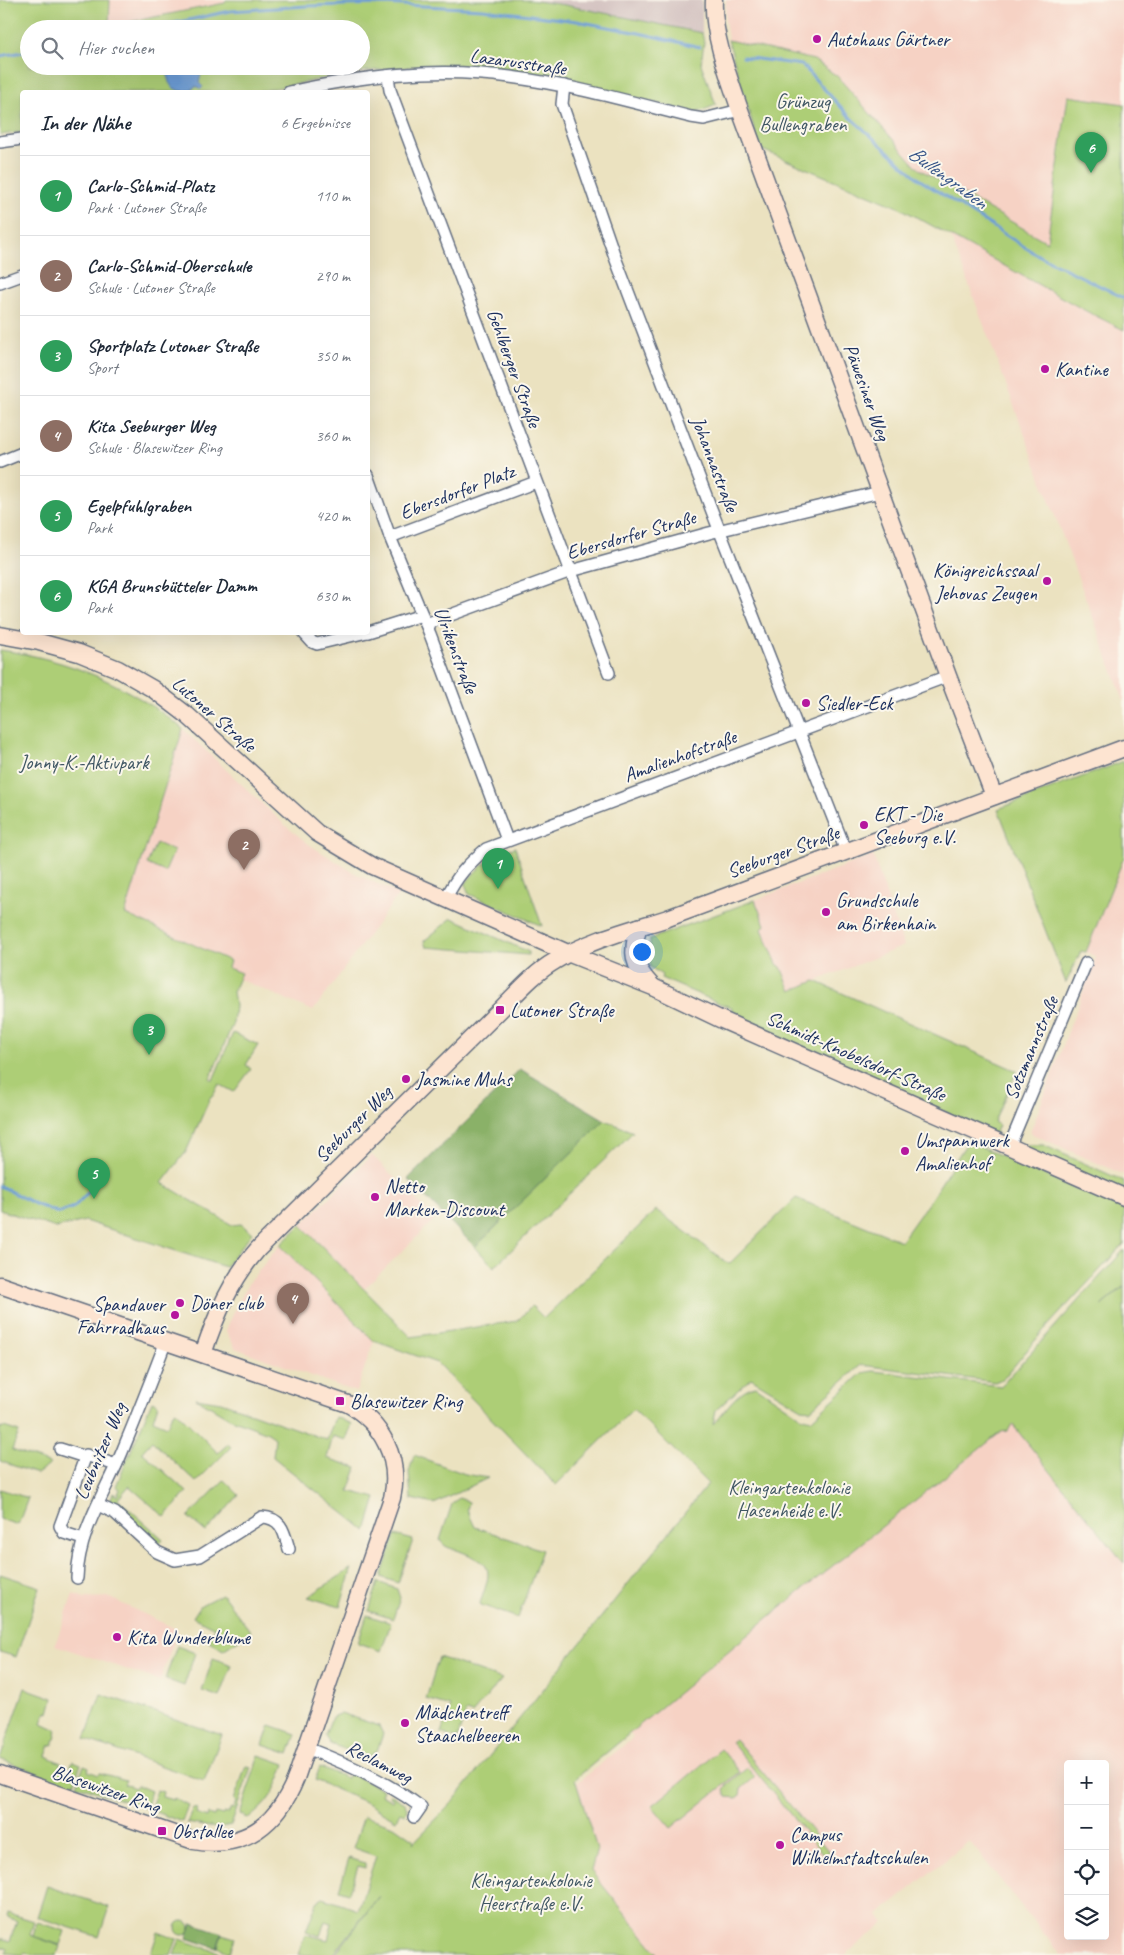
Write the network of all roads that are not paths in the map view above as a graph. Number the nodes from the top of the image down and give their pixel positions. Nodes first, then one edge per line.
1 (714, 0) edge
2 (388, 76) junction
3 (564, 86) junction
4 (298, 90) edge
5 (740, 110) junction
6 (20, 140) edge
7 (0, 142) edge
8 (20, 276) edge
9 (0, 283) edge
10 (20, 454) edge
11 (0, 462) edge
12 (370, 481) edge
13 (536, 482) junction
14 (880, 492) junction
15 (721, 530) junction
16 (390, 537) junction
17 (571, 571) junction
18 (424, 619) junction
19 (370, 631) edge
20 (0, 635) edge
21 (306, 635) edge
22 (354, 635) edge
23 (609, 673) dead end
24 (948, 676) junction
25 (801, 732) junction
26 (1124, 748) edge
27 (994, 796) junction
28 (507, 840) junction
29 (846, 851) junction
30 (446, 898) junction
31 (639, 927) junction
32 (570, 954) junction
33 (1086, 963) dead end
34 (653, 987) junction
35 (1009, 1147) junction
36 (1124, 1197) edge
37 (0, 1285) edge
38 (166, 1341) junction
39 (203, 1354) junction
40 (60, 1449) dead end
41 (85, 1458) junction
42 (116, 1465) junction
43 (98, 1505) junction
44 (83, 1539) junction
45 (289, 1549) dead end
46 (77, 1578) dead end
47 (306, 1748) junction
48 (0, 1774) edge
49 (414, 1817) dead end

1 - 5 street, Päwesiner Weg
2 - 3 street, Lazarusstraße
2 - 4 street, Lazarusstraße
2 - 13 street, Gehlberger Straße
3 - 5 street, Lazarusstraße
3 - 15 street, Johannastraße
5 - 14 street, Päwesiner Weg
6 - 7 street
8 - 9 street
10 - 11 street
12 - 16 street, Ulrikenstraße
13 - 16 street, Ebersdorfer Platz
13 - 17 street, Gehlberger Straße
14 - 15 street, Ebersdorfer Straße
14 - 24 street, Päwesiner Weg
15 - 17 street, Ebersdorfer Straße
15 - 25 street, Johannastraße
16 - 18 street, Ulrikenstraße
17 - 18 street, Ebersdorfer Straße
17 - 23 street, Gehlberger Straße
18 - 19 street, Ebersdorfer Straße
18 - 28 street, Ulrikenstraße
20 - 30 street, Lutoner Straße
21 - 22 street, Ebersdorfer Straße
24 - 25 street, Amalienhofstraße
24 - 27 street, Päwesiner Weg
25 - 28 street, Amalienhofstraße
25 - 29 street, Johannastraße
26 - 27 street, Seeburger Straße
27 - 29 street, Seeburger Straße
28 - 30 street, Amalienhofstraße
29 - 31 street, Seeburger Straße
30 - 32 street, Lutoner Straße
31 - 32 street, Seeburger Straße
31 - 34 street
32 - 34 street, Schmidt-Knobelsdorf-Straße
32 - 39 street, Seeburger Weg
33 - 35 street, Sotzmannstraße
34 - 35 street, Schmidt-Knobelsdorf-Straße
35 - 36 street, Schmidt-Knobelsdorf-Straße
37 - 38 street, Blasewitzer Ring
38 - 39 street, Blasewitzer Ring
38 - 42 street, Leubnitzer Weg
39 - 47 street, Blasewitzer Ring
40 - 41 street
41 - 42 street
41 - 44 street
42 - 43 street, Leubnitzer Weg
43 - 44 street, Leubnitzer Weg
43 - 45 street
44 - 46 street, Leubnitzer Weg
47 - 48 street, Blasewitzer Ring
47 - 49 street, Reclamweg

